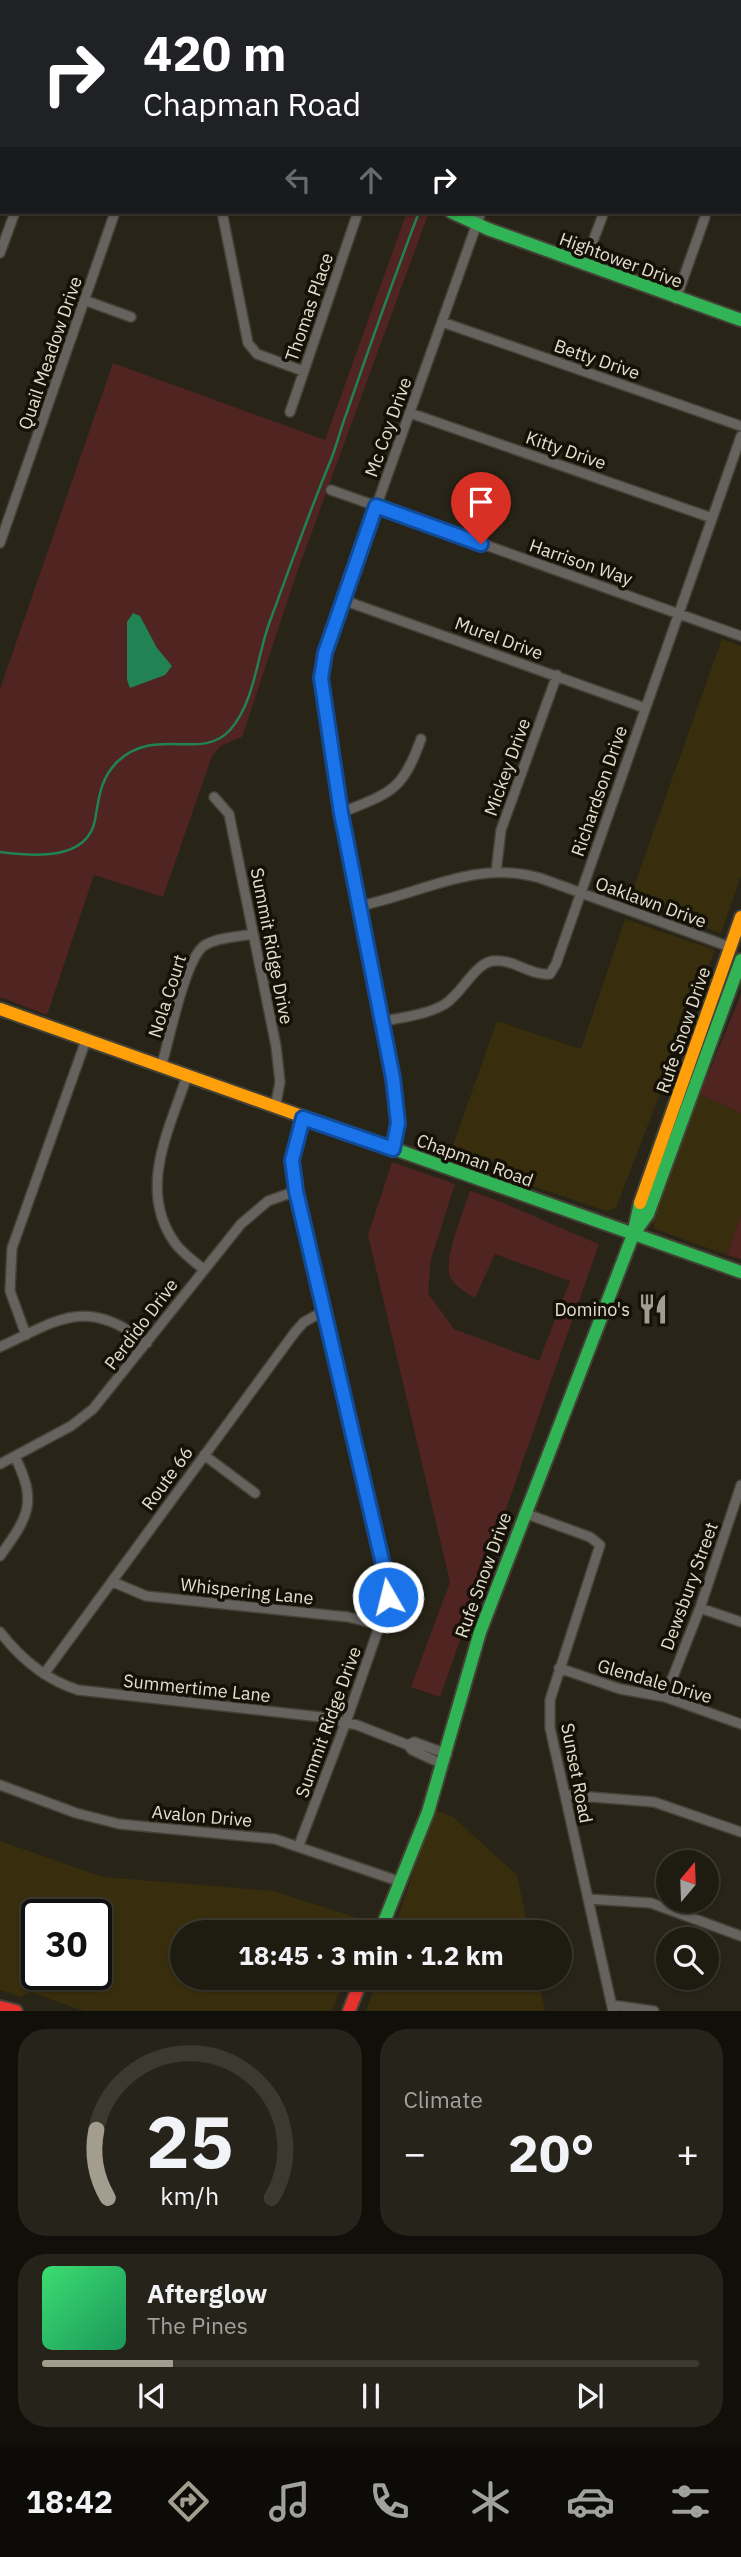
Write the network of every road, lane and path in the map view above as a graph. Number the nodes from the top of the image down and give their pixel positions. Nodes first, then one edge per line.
1 (14, 214) edge
2 (114, 214) edge
3 (222, 214) edge
4 (357, 214) edge
5 (461, 214) edge
6 (603, 214) edge
7 (705, 217) dead end
8 (479, 218) edge
9 (0, 253) edge
10 (584, 265) junction
11 (676, 299) junction
12 (84, 300) junction
13 (131, 317) dead end
14 (741, 320) edge
15 (442, 322) junction
16 (303, 371) junction
17 (290, 412) dead end
18 (410, 412) junction
19 (741, 426) edge
20 (741, 436) edge
21 (331, 491) dead end
22 (376, 506) junction
23 (712, 518) junction
24 (1, 539) edge
25 (343, 600) junction
26 (678, 613) junction
27 (741, 636) edge
28 (557, 676) junction
29 (645, 708) junction
30 (421, 739) dead end
31 (214, 797) dead end
32 (341, 813) junction
33 (496, 872) junction
34 (580, 893) junction
35 (359, 906) junction
36 (741, 917) edge
37 (253, 934) junction
38 (730, 947) junction
39 (741, 960) edge
40 (0, 1009) edge
41 (382, 1022) junction
42 (86, 1040) junction
43 (161, 1067) junction
44 (187, 1076) junction
45 (275, 1108) junction
46 (303, 1118) junction
47 (393, 1149) junction
48 (296, 1191) junction
49 (633, 1235) junction
50 (203, 1269) junction
51 (741, 1272) edge
52 (324, 1311) junction
53 (26, 1335) junction
54 (147, 1343) junction
55 (0, 1347) edge
56 (204, 1455) junction
57 (15, 1457) junction
58 (0, 1464) edge
59 (741, 1485) edge
60 (255, 1493) dead end
61 (524, 1513) junction
62 (0, 1556) edge
63 (113, 1582) junction
64 (700, 1608) junction
65 (741, 1622) edge
66 (380, 1625) junction
67 (0, 1632) edge
68 (559, 1668) junction
69 (44, 1674) junction
70 (665, 1697) junction
71 (346, 1722) junction
72 (741, 1724) edge
73 (444, 1759) junction
74 (0, 1785) edge
75 (566, 1796) junction
76 (741, 1832) edge
77 (299, 1845) junction
78 (401, 1882) junction
79 (588, 1899) junction
80 (385, 1920) edge
81 (741, 1936) edge
82 (357, 1990) edge
83 (0, 2007) edge
84 (612, 2008) edge
85 (16, 2011) edge
86 (349, 2011) edge
87 (654, 2011) edge

1 - 9 street
2 - 12 street, Quail Meadow Drive
3 - 16 street
4 - 16 street, Thomas Place
5 - 8 main road, Hightower Drive
6 - 10 street
7 - 11 street
8 - 10 main road, Hightower Drive
8 - 15 street, Mc Coy Drive
10 - 11 main road, Hightower Drive
11 - 14 main road, Hightower Drive
12 - 13 street
12 - 24 street, Quail Meadow Drive
15 - 18 street, Mc Coy Drive
15 - 19 street, Betty Drive
16 - 17 street, Thomas Place
18 - 22 street, Mc Coy Drive
18 - 23 street, Kitty Drive
20 - 23 street, Richardson Drive
21 - 22 street, Harrison Way
22 - 25 street, Mc Coy Drive
22 - 26 street, Harrison Way
23 - 26 street, Richardson Drive
25 - 28 street, Murel Drive
25 - 32 street, Mc Coy Drive
26 - 27 street, Harrison Way
26 - 29 street, Richardson Drive
28 - 29 street, Murel Drive
28 - 33 street, Mickey Drive
29 - 34 street, Richardson Drive
30 - 32 street
31 - 37 street, Summit Ridge Drive
32 - 35 street, Mc Coy Drive
33 - 34 street, Oaklawn Drive
33 - 35 street, Oaklawn Drive
34 - 38 street, Oaklawn Drive
34 - 41 street, Richardson Drive
35 - 41 street, Mc Coy Drive
36 - 38 main road, Rufe Snow Drive
37 - 43 street, Nola Court
37 - 45 street, Summit Ridge Drive
38 - 49 main road, Rufe Snow Drive
39 - 49 main road, Rufe Snow Drive
40 - 42 main road, Chapman Road
41 - 47 street, Mc Coy Drive
42 - 43 main road, Chapman Road
42 - 53 street
43 - 44 main road, Chapman Road
44 - 45 main road, Chapman Road
44 - 50 street
45 - 46 main road, Chapman Road
46 - 47 main road, Chapman Road
46 - 48 street, Summit Ridge Drive
47 - 49 main road, Chapman Road
48 - 50 street, Perdido Drive
48 - 52 street, Summit Ridge Drive
49 - 51 main road, Chapman Road
49 - 61 main road, Rufe Snow Drive
50 - 54 street, Perdido Drive
52 - 56 street, Route 66
52 - 66 street, Summit Ridge Drive
53 - 54 street
53 - 55 street
54 - 57 street, Perdido Drive
56 - 60 street
56 - 63 street, Route 66
57 - 58 street, Perdido Drive
57 - 62 street
59 - 64 street, Dewsbury Street
61 - 68 street, Sunset Road
61 - 73 main road, Rufe Snow Drive
63 - 66 street, Whispering Lane
63 - 69 street, Route 66
64 - 65 street
64 - 70 street, Dewsbury Street
66 - 71 street, Summit Ridge Drive
67 - 69 street, Summertime Lane
68 - 70 street, Glendale Drive
68 - 75 street, Sunset Road
69 - 71 street, Summertime Lane
70 - 72 street, Glendale Drive
71 - 73 street, Summertime Lane
71 - 77 street, Summit Ridge Drive
73 - 78 main road, Rufe Snow Drive
74 - 77 street, Avalon Drive
75 - 76 street
75 - 79 street, Sunset Road
77 - 78 street, Avalon Drive
78 - 80 main road, Rufe Snow Drive
79 - 81 street
79 - 84 street, Sunset Road
82 - 86 main road
83 - 85 main road
84 - 87 street

